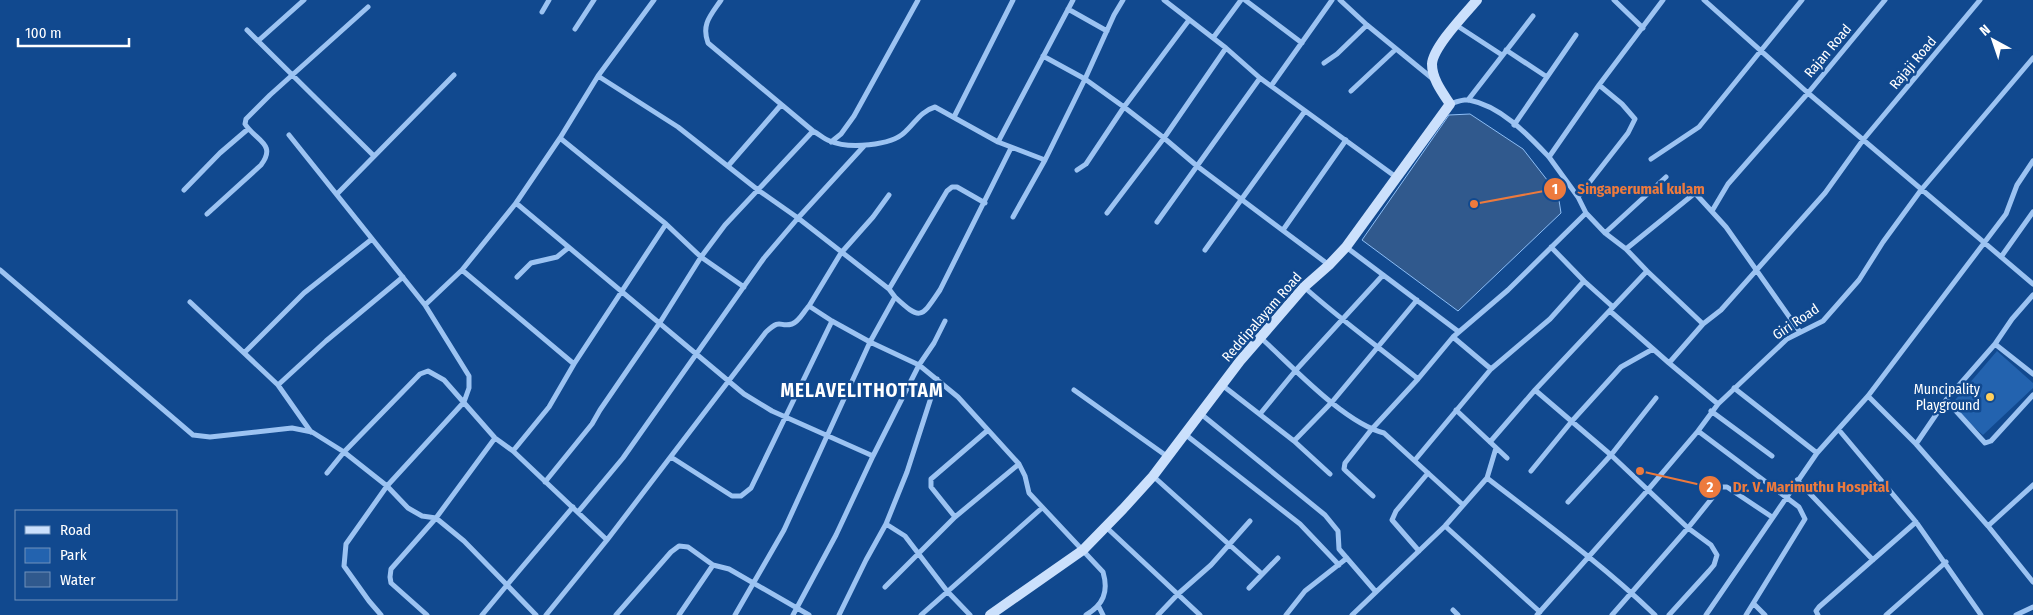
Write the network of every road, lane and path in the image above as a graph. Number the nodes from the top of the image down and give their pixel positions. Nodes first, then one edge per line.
1 (304, 0) edge
2 (549, 0) edge
3 (594, 0) edge
4 (654, 0) edge
5 (721, 0) edge
6 (918, 0) edge
7 (1013, 0) edge
8 (1073, 0) edge
9 (1123, 0) edge
10 (1164, 0) edge
11 (1241, 0) edge
12 (1245, 0) edge
13 (1332, 0) edge
14 (1340, 0) edge
15 (1478, 0) edge
16 (1614, 0) edge
17 (1663, 0) edge
18 (1704, 0) edge
19 (1802, 0) edge
20 (1885, 0) edge
21 (1980, 0) edge
22 (368, 7) dead end
23 (1068, 9) junction
24 (542, 12) dead end
25 (1533, 16) dead end
26 (1189, 20) junction
27 (1456, 25) junction
28 (1367, 26) junction
29 (1642, 28) junction
30 (575, 29) dead end
31 (247, 30) dead end
32 (1107, 30) junction
33 (1576, 35) dead end
34 (1213, 38) junction
35 (258, 41) junction
36 (1302, 43) junction
37 (1226, 48) junction
38 (1396, 49) junction
39 (1506, 50) junction
40 (1760, 50) junction
41 (1502, 55) junction
42 (1043, 56) junction
43 (2033, 58) edge
44 (1324, 63) dead end
45 (294, 75) junction
46 (454, 75) dead end
47 (598, 76) junction
48 (1547, 77) junction
49 (1260, 78) junction
50 (1085, 79) junction
51 (1436, 81) junction
52 (1599, 85) junction
53 (1271, 86) junction
54 (1352, 91) dead end
55 (1808, 93) junction
56 (1468, 100) junction
57 (1450, 104) junction
58 (781, 105) junction
59 (1124, 107) junction
60 (1306, 111) junction
61 (954, 117) junction
62 (1514, 125) junction
63 (248, 129) junction
64 (814, 131) junction
65 (289, 135) dead end
66 (560, 138) junction
67 (1164, 138) junction
68 (1346, 140) junction
69 (1863, 140) junction
70 (831, 142) junction
71 (998, 142) junction
72 (864, 146) junction
73 (1011, 148) junction
74 (373, 156) junction
75 (1549, 157) junction
76 (1651, 159) dead end
77 (1045, 160) junction
78 (2033, 160) edge
79 (728, 166) junction
80 (1197, 166) junction
81 (1077, 170) dead end
82 (1666, 177) dead end
83 (1397, 178) junction
84 (184, 190) dead end
85 (758, 190) junction
86 (1921, 190) junction
87 (338, 193) junction
88 (889, 195) dead end
89 (1578, 197) junction
90 (1241, 199) junction
91 (516, 203) junction
92 (985, 203) junction
93 (1712, 211) junction
94 (2033, 212) edge
95 (1106, 213) dead end
96 (1586, 213) junction
97 (207, 214) dead end
98 (1013, 217) dead end
99 (798, 218) junction
100 (1157, 222) dead end
101 (666, 224) junction
102 (1283, 230) junction
103 (1605, 233) junction
104 (372, 239) junction
105 (1985, 243) junction
106 (1346, 247) junction
107 (1551, 247) junction
108 (568, 248) junction
109 (1626, 249) junction
110 (1205, 250) dead end
111 (840, 253) junction
112 (701, 257) junction
113 (2001, 257) junction
114 (1329, 266) junction
115 (0, 270) edge
116 (462, 270) junction
117 (1757, 270) junction
118 (1647, 271) junction
119 (1383, 275) junction
120 (403, 277) junction
121 (517, 278) dead end
122 (1584, 281) junction
123 (2033, 284) edge
124 (1304, 287) junction
125 (744, 288) junction
126 (889, 289) junction
127 (622, 293) junction
128 (2033, 295) edge
129 (895, 297) junction
130 (1417, 300) junction
131 (190, 302) dead end
132 (426, 305) junction
133 (808, 306) junction
134 (1612, 309) junction
135 (1341, 320) junction
136 (832, 321) junction
137 (945, 321) dead end
138 (659, 324) junction
139 (1703, 324) junction
140 (1459, 332) junction
141 (1800, 332) junction
142 (1260, 337) junction
143 (1453, 337) junction
144 (870, 342) junction
145 (1994, 344) junction
146 (1378, 346) junction
147 (1653, 349) junction
148 (244, 353) junction
149 (696, 354) junction
150 (1669, 363) junction
151 (574, 364) junction
152 (919, 365) junction
153 (1491, 369) junction
154 (1296, 370) junction
155 (2033, 374) edge
156 (937, 379) junction
157 (1418, 379) junction
158 (728, 382) junction
159 (278, 385) junction
160 (1222, 385) junction
161 (1734, 388) junction
162 (1074, 390) dead end
163 (1535, 390) junction
164 (2033, 395) edge
165 (1868, 396) junction
166 (1656, 398) dead end
167 (1946, 400) junction
168 (464, 402) junction
169 (1332, 402) junction
170 (1718, 404) junction
171 (1456, 410) junction
172 (1711, 411) junction
173 (1201, 414) junction
174 (1260, 414) junction
175 (786, 416) junction
176 (1572, 421) junction
177 (988, 430) junction
178 (1371, 430) junction
179 (1839, 430) junction
180 (1698, 431) junction
181 (312, 432) junction
182 (1186, 434) junction
183 (828, 436) junction
184 (495, 438) junction
185 (1294, 441) junction
186 (1490, 442) junction
187 (1916, 444) junction
188 (1496, 448) junction
189 (513, 451) junction
190 (344, 452) junction
191 (1818, 453) junction
192 (1611, 455) junction
193 (873, 456) junction
194 (1772, 456) dead end
195 (671, 457) junction
196 (1168, 457) junction
197 (1507, 458) dead end
198 (1415, 460) junction
199 (1019, 464) junction
200 (1531, 471) dead end
201 (327, 473) dead end
202 (1428, 473) junction
203 (1330, 474) dead end
204 (1153, 476) junction
205 (1487, 478) junction
206 (1797, 480) junction
207 (544, 482) junction
208 (2033, 484) edge
209 (387, 486) junction
210 (1648, 491) junction
211 (1373, 496) dead end
212 (1786, 497) junction
213 (1568, 502) dead end
214 (1463, 505) junction
215 (574, 507) junction
216 (1042, 508) junction
217 (578, 512) junction
218 (955, 517) junction
219 (1772, 517) junction
220 (436, 518) junction
221 (1250, 521) dead end
222 (1916, 522) junction
223 (886, 524) junction
224 (1445, 526) junction
225 (1988, 526) junction
226 (1106, 527) junction
227 (1688, 528) junction
228 (607, 540) junction
229 (1229, 544) junction
230 (1083, 550) junction
231 (1419, 551) junction
232 (919, 552) junction
233 (1589, 557) junction
234 (1278, 558) dead end
235 (1347, 558) junction
236 (1873, 560) junction
237 (1946, 562) junction
238 (713, 565) junction
239 (1339, 565) junction
240 (1262, 574) junction
241 (2033, 582) edge
242 (754, 584) junction
243 (507, 585) junction
244 (885, 587) dead end
245 (1249, 588) dead end
246 (947, 591) junction
247 (1376, 592) junction
248 (1632, 593) junction
249 (1178, 594) junction
250 (1754, 604) junction
251 (1099, 607) junction
252 (2033, 607) edge
253 (797, 609) junction
254 (1453, 610) dead end
255 (1538, 613) edge
256 (382, 615) edge
257 (427, 615) edge
258 (482, 615) edge
259 (536, 615) edge
260 (546, 615) edge
261 (616, 615) edge
262 (679, 615) edge
263 (735, 615) edge
264 (794, 615) edge
265 (810, 615) edge
266 (839, 615) edge
267 (921, 615) edge
268 (970, 615) edge
269 (990, 615) edge
270 (1086, 615) edge
271 (1103, 615) edge
272 (1158, 615) edge
273 (1200, 615) edge
274 (1286, 615) edge
275 (1352, 615) edge
276 (1458, 615) edge
277 (1612, 615) edge
278 (1655, 615) edge
279 (1669, 615) edge
280 (1706, 615) edge
281 (1746, 615) edge
282 (1765, 615) edge
283 (1818, 615) edge
284 (1886, 615) edge
285 (1980, 615) edge
286 (2016, 615) edge

1 - 35 street
2 - 24 street
3 - 30 street
4 - 47 street
5 - 58 street
6 - 70 street
7 - 61 street
8 - 23 street
9 - 32 street
10 - 26 street
11 - 34 street
12 - 36 street
13 - 36 street
14 - 28 street
15 - 27 main road
16 - 29 street
17 - 29 street
18 - 40 street
19 - 40 street
20 - 55 street, Rajan Road
21 - 69 street, Rajaji Road
22 - 45 street
23 - 32 street
23 - 42 street
25 - 39 street
26 - 34 street
26 - 59 street
27 - 41 street
27 - 51 main road
28 - 38 street
28 - 44 street
29 - 52 street
31 - 35 street
32 - 50 street
33 - 48 street
34 - 37 street
35 - 45 street
36 - 53 street
37 - 49 street
37 - 67 street
38 - 51 street
38 - 54 street
39 - 41 street
39 - 48 street
40 - 55 street
40 - 76 street
41 - 56 street
42 - 50 street
42 - 71 street
43 - 86 street, Giri Road
45 - 63 street
45 - 74 street
46 - 74 street
47 - 66 street
47 - 79 street
48 - 62 street
49 - 53 street
49 - 80 street
50 - 59 street
50 - 77 street
51 - 57 main road
52 - 75 street
52 - 89 street
53 - 60 street
55 - 69 street
55 - 93 street, Rajan Road
56 - 57 street
56 - 62 street
57 - 83 main road, Reddipalayam Road
58 - 64 street
58 - 79 street
59 - 67 street
59 - 81 street
60 - 68 street
60 - 90 street
61 - 71 street
61 - 72 street
62 - 75 street
63 - 84 street
63 - 97 street
64 - 70 street
64 - 85 street
65 - 87 street
66 - 91 street
66 - 101 street
67 - 80 street
67 - 95 street
68 - 83 street
68 - 102 street
69 - 86 street
69 - 117 street, Rajaji Road
70 - 72 street
71 - 73 street
72 - 99 street
73 - 77 street
73 - 92 street
74 - 87 street
75 - 89 street
77 - 98 street
78 - 105 street
79 - 85 street
80 - 90 street
80 - 100 street
82 - 103 street
83 - 106 main road, Reddipalayam Road
85 - 99 street
85 - 112 street
86 - 105 street
86 - 141 street, Giri Road
87 - 104 street
88 - 111 street
89 - 96 street
90 - 102 street
90 - 110 street
91 - 108 street
91 - 116 street
92 - 126 street
92 - 129 street
93 - 109 street
93 - 117 street
94 - 113 street
96 - 103 street
96 - 107 street
99 - 111 street
99 - 125 street
101 - 112 street
101 - 127 street
102 - 114 street
103 - 109 street
104 - 120 street
104 - 148 street
105 - 113 street
105 - 165 street
106 - 114 main road, Reddipalayam Road
106 - 119 street
107 - 122 street
107 - 140 street
108 - 121 street
108 - 127 street
109 - 118 street
111 - 126 street
111 - 133 street
112 - 125 street
112 - 138 street
113 - 123 street
114 - 124 main road, Reddipalayam Road
115 - 181 street
116 - 132 street
116 - 151 street
117 - 139 street, Rajaji Road
117 - 141 street
118 - 134 street
118 - 139 street
119 - 130 street
119 - 135 street
120 - 132 street
120 - 159 street
122 - 134 street
122 - 153 street
124 - 135 street
124 - 142 main road, Reddipalayam Road
125 - 149 street
126 - 129 street
127 - 138 street
127 - 151 street
128 - 145 street
129 - 144 street
130 - 140 street
130 - 146 street
131 - 148 street
132 - 168 street
133 - 136 street
133 - 158 street
134 - 147 street
134 - 163 street
135 - 146 street
135 - 154 street
136 - 144 street
136 - 175 street
137 - 152 street
138 - 149 street
138 - 207 street
139 - 150 street, Rajaji Road
140 - 143 street
141 - 161 street, Giri Road
142 - 154 street
142 - 160 main road, Reddipalayam Road
143 - 153 street
143 - 157 street
144 - 152 street
144 - 183 street
145 - 155 street
145 - 167 street
146 - 157 street
146 - 169 street
147 - 150 street
147 - 176 street
148 - 159 street
149 - 158 street
149 - 217 street
150 - 170 street
151 - 189 street
152 - 156 street
152 - 193 street
153 - 171 street
154 - 169 street
154 - 174 street
156 - 177 street
156 - 223 street
157 - 178 street
158 - 175 street
158 - 195 street
159 - 181 street
160 - 173 main road, Reddipalayam Road
160 - 174 street
161 - 170 street, Giri Road
161 - 191 street
162 - 196 street
163 - 176 street
163 - 186 street
164 - 167 street
165 - 179 street
165 - 187 street
166 - 192 street
167 - 187 street
168 - 184 street
168 - 190 street
168 - 209 street
169 - 178 street
169 - 185 street
170 - 172 street, Giri Road
171 - 186 street
171 - 198 street
172 - 180 street, Giri Road
172 - 194 street
173 - 182 main road, Reddipalayam Road
173 - 235 street
174 - 185 street
175 - 183 street
175 - 195 street
176 - 192 street
176 - 200 street
177 - 199 street
177 - 218 street
178 - 198 street
178 - 211 street
179 - 191 street
179 - 222 street
180 - 210 street, Giri Road
180 - 212 street
181 - 190 street
182 - 196 main road, Reddipalayam Road
182 - 239 street
183 - 193 street
183 - 242 street
184 - 189 street
184 - 220 street
185 - 203 street
186 - 188 street
187 - 225 street
188 - 197 street
188 - 205 street
189 - 207 street
190 - 201 street
190 - 209 street
191 - 206 street
192 - 210 street
192 - 213 street
193 - 253 street
195 - 228 street
196 - 204 main road, Reddipalayam Road
198 - 202 street
199 - 216 street
199 - 218 street
202 - 214 street
202 - 231 street
204 - 226 main road, Reddipalayam Road
204 - 229 street
205 - 214 street
205 - 233 street
206 - 212 street
206 - 236 street
207 - 215 street
208 - 225 street
209 - 220 street
209 - 256 street
210 - 227 street
210 - 233 street, Giri Road
212 - 219 street
212 - 250 street
214 - 224 street
215 - 217 street
215 - 243 street
216 - 230 street
216 - 246 street
217 - 228 street
218 - 232 street
219 - 227 street
219 - 280 street
220 - 243 street
220 - 257 street
221 - 229 street
222 - 236 street
222 - 237 street
223 - 232 street
223 - 266 street
224 - 231 street
224 - 255 street
225 - 241 street
226 - 230 main road, Reddipalayam Road
226 - 249 street
227 - 248 street
227 - 279 street
228 - 260 street
229 - 240 street
229 - 249 street
230 - 251 street
230 - 269 main road, Reddipalayam Road
231 - 247 street
232 - 244 street
232 - 246 street
233 - 248 street
233 - 255 street, Giri Road
234 - 240 street
235 - 239 street
235 - 247 street
236 - 283 street
237 - 284 street
237 - 285 street
238 - 242 street
238 - 261 street
238 - 262 street
239 - 274 street
240 - 245 street
242 - 253 street
242 - 263 street
243 - 258 street
243 - 259 street
246 - 267 street
246 - 268 street
247 - 275 street
248 - 277 street
248 - 278 street
249 - 272 street
249 - 273 street
250 - 281 street
250 - 282 street
251 - 270 street
251 - 271 street
252 - 286 street
253 - 264 street
253 - 265 street
254 - 276 street

